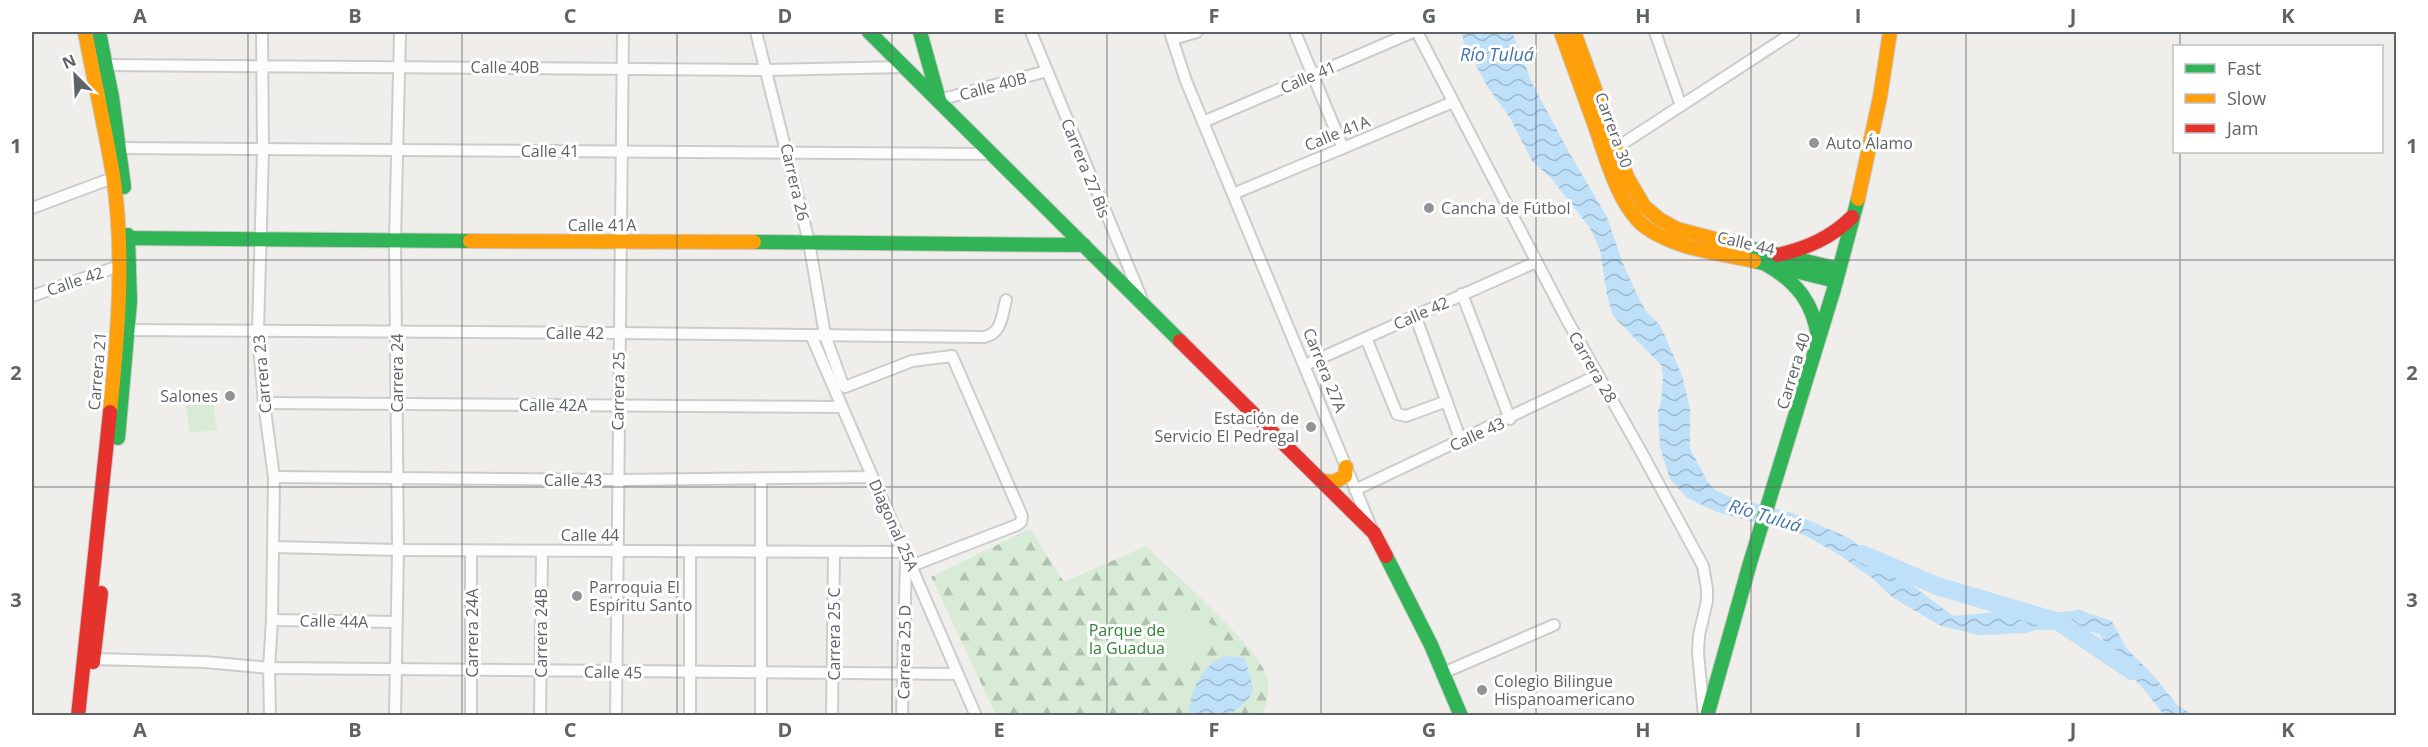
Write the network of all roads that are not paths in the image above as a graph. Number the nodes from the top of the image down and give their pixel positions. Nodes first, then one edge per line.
1 (85, 32) edge
2 (99, 32) edge
3 (262, 32) edge
4 (400, 32) edge
5 (623, 32) edge
6 (756, 32) edge
7 (869, 32) edge
8 (920, 32) edge
9 (1031, 32) edge
10 (1197, 32) edge
11 (1295, 32) edge
12 (1415, 32) edge
13 (1561, 32) edge
14 (1574, 32) edge
15 (1794, 32) edge
16 (1890, 32) edge
17 (1658, 33) edge
18 (1171, 35) edge
19 (105, 64) junction
20 (263, 66) junction
21 (400, 66) junction
22 (905, 67) junction
23 (622, 68) junction
24 (766, 70) junction
25 (1047, 71) junction
26 (1313, 75) junction
27 (939, 100) junction
28 (1453, 102) junction
29 (1681, 106) junction
30 (1203, 122) junction
31 (114, 148) junction
32 (1343, 148) junction
33 (1616, 148) junction
34 (263, 150) junction
35 (397, 150) junction
36 (788, 151) junction
37 (622, 152) junction
38 (992, 154) junction
39 (118, 176) junction
40 (1233, 194) junction
41 (32, 208) edge
42 (1637, 209) junction
43 (1853, 216) junction
44 (1655, 226) junction
45 (124, 238) junction
46 (261, 241) junction
47 (395, 241) junction
48 (619, 242) junction
49 (809, 242) junction
50 (1084, 245) junction
51 (1778, 255) junction
52 (1536, 262) junction
53 (1767, 265) junction
54 (118, 266) junction
55 (1837, 275) junction
56 (1462, 294) junction
57 (32, 296) edge
58 (1006, 300) dead end
59 (1143, 304) junction
60 (1415, 315) junction
61 (123, 330) junction
62 (258, 332) junction
63 (397, 332) junction
64 (618, 333) junction
65 (811, 335) junction
66 (825, 335) junction
67 (1366, 338) junction
68 (1818, 347) junction
69 (1305, 365) junction
70 (1598, 375) junction
71 (1447, 401) junction
72 (264, 403) junction
73 (397, 404) junction
74 (617, 406) junction
75 (842, 407) junction
76 (1509, 419) junction
77 (1461, 441) junction
78 (1346, 467) junction
79 (274, 477) junction
80 (872, 477) junction
81 (397, 479) junction
82 (761, 479) junction
83 (617, 480) junction
84 (1322, 481) junction
85 (1354, 490) junction
86 (1374, 533) junction
87 (274, 547) junction
88 (398, 550) junction
89 (471, 551) junction
90 (542, 551) junction
91 (616, 552) junction
92 (690, 552) junction
93 (762, 552) junction
94 (834, 552) junction
95 (906, 552) junction
96 (909, 567) junction
97 (272, 620) junction
98 (396, 622) junction
99 (1554, 625) dead end
100 (93, 659) junction
101 (269, 669) junction
102 (396, 669) junction
103 (472, 671) junction
104 (541, 671) junction
105 (615, 672) junction
106 (691, 672) junction
107 (762, 673) junction
108 (834, 673) junction
109 (1443, 673) junction
110 (902, 674) junction
111 (957, 674) junction
112 (78, 716) edge
113 (88, 716) edge
114 (270, 716) edge
115 (395, 716) edge
116 (471, 716) edge
117 (540, 716) edge
118 (616, 716) edge
119 (690, 716) edge
120 (761, 716) edge
121 (832, 716) edge
122 (902, 716) edge
123 (976, 716) edge
124 (1461, 716) edge
125 (1705, 716) edge

1 - 31 main road, Carrera 21
2 - 19 main road, Carrera 21
3 - 20 street, Carrera 23
4 - 21 street, Carrera 24
5 - 23 street, Carrera 25
6 - 24 street, Carrera 26
7 - 22 main road
8 - 27 main road
9 - 25 street, Carrera 27 Bis
10 - 18 street
11 - 26 street
12 - 26 street, Calle 41
12 - 28 street, Carrera 28
13 - 42 main road, Carrera 30
14 - 33 main road, Carrera 30
15 - 29 street
16 - 43 main road, Carrera 40
17 - 29 street
18 - 30 street, Carrera 27A
19 - 20 street, Calle 40B
19 - 31 main road, Carrera 21
20 - 21 street, Calle 40B
20 - 34 street, Carrera 23
21 - 23 street, Calle 40B
21 - 35 street, Carrera 24
22 - 24 street, Calle 40B
22 - 27 main road
23 - 24 street, Calle 40B
23 - 37 street, Carrera 25
24 - 36 street, Carrera 26
25 - 27 street, Calle 40B
25 - 59 street, Carrera 27 Bis
26 - 30 street, Calle 41
26 - 32 street
27 - 38 main road
28 - 32 street, Calle 41A
28 - 52 street, Carrera 28
29 - 33 street
30 - 40 street, Carrera 27A
31 - 34 street, Calle 41
31 - 39 main road, Carrera 21
32 - 40 street, Calle 41A
33 - 42 main road, Carrera 30
34 - 35 street, Calle 41
34 - 46 street, Carrera 23
35 - 37 street, Calle 41
35 - 47 street, Carrera 24
36 - 37 street, Calle 41
36 - 38 street, Calle 41
36 - 49 street, Carrera 26
37 - 48 street, Carrera 25
38 - 50 main road
39 - 41 street
39 - 45 main road, Carrera 21
40 - 69 street, Carrera 27A
42 - 44 main road, Carrera 30
43 - 51 main road
43 - 55 main road, Carrera 40
44 - 51 main road, Calle 44
44 - 53 main road, Calle 44
45 - 46 main road, Calle 41A
45 - 54 main road, Carrera 21
45 - 61 main road, Carrera 21
46 - 47 main road, Calle 41A
46 - 62 street, Carrera 23
47 - 48 main road, Calle 41A
47 - 63 street, Carrera 24
48 - 49 main road, Calle 41A
48 - 64 street, Carrera 25
49 - 50 main road, Calle 41A
49 - 66 street, Carrera 26
50 - 59 main road
51 - 55 main road, Calle 44
52 - 56 street, Calle 42
52 - 70 street, Carrera 28
53 - 55 main road, Calle 44
53 - 68 main road
54 - 57 street, Calle 42
54 - 61 main road, Carrera 21
55 - 68 main road, Carrera 40
56 - 60 street, Calle 42
56 - 76 street
58 - 66 street, Calle 42
59 - 84 main road
60 - 67 street, Calle 42
60 - 71 street
61 - 62 street, Calle 42
61 - 100 main road, Carrera 21
61 - 112 main road, Carrera 21
62 - 63 street, Calle 42
62 - 72 street, Carrera 23
63 - 64 street, Calle 42
63 - 73 street, Carrera 24
64 - 65 street, Calle 42
64 - 74 street, Carrera 25
65 - 66 street, Calle 42
65 - 75 street, Diagonal 25A
66 - 96 street, Carrera 26
67 - 69 street, Calle 42
67 - 71 street
68 - 125 main road, Carrera 40
69 - 78 street, Carrera 27A
70 - 76 street, Calle 43
70 - 125 street, Carrera 28
71 - 77 street
72 - 73 street, Calle 42A
72 - 79 street, Carrera 23
73 - 74 street, Calle 42A
73 - 81 street, Carrera 24
74 - 75 street, Calle 42A
74 - 83 street, Carrera 25
75 - 80 street, Diagonal 25A
76 - 77 street, Calle 43
77 - 85 street, Calle 43
78 - 84 main road
78 - 85 street, Carrera 27A
79 - 81 street, Calle 43
79 - 87 street, Carrera 23
80 - 82 street, Calle 43
80 - 95 street, Diagonal 25A
81 - 83 street, Calle 43
81 - 88 street, Carrera 24
82 - 83 street, Calle 43
82 - 93 street
83 - 91 street, Carrera 25
84 - 86 main road
85 - 86 street, Carrera 27A
86 - 109 main road, Carrera 27A
87 - 88 street, Calle 44
87 - 97 street, Carrera 23
88 - 89 street, Calle 44
88 - 98 street, Carrera 24
89 - 90 street, Calle 44
89 - 103 street, Carrera 24A
90 - 91 street, Calle 44
90 - 104 street, Carrera 24B
91 - 92 street, Calle 44
91 - 105 street, Carrera 25
92 - 93 street, Calle 44
92 - 106 street
93 - 94 street, Calle 44
93 - 107 street
94 - 95 street, Calle 44
94 - 108 street, Carrera 25 C
95 - 96 street, Diagonal 25A
96 - 110 street, Carrera 25 D
96 - 111 street, Diagonal 25A
97 - 98 street, Calle 44A
97 - 101 street, Carrera 23
98 - 102 street, Carrera 24
99 - 109 street
100 - 101 street, Calle 45
100 - 113 main road, Carrera 21
101 - 102 street, Calle 45
101 - 114 street, Carrera 23
102 - 103 street, Calle 45
102 - 115 street, Carrera 24
103 - 104 street, Calle 45
103 - 116 street, Carrera 24A
104 - 105 street, Calle 45
104 - 117 street, Carrera 24B
105 - 106 street, Calle 45
105 - 118 street, Carrera 25
106 - 107 street, Calle 45
106 - 119 street
107 - 108 street, Calle 45
107 - 120 street
108 - 110 street, Calle 45
108 - 121 street, Carrera 25 C
109 - 124 main road, Carrera 27A
110 - 111 street, Calle 45
110 - 122 street, Carrera 25 D
111 - 123 street, Diagonal 25A

